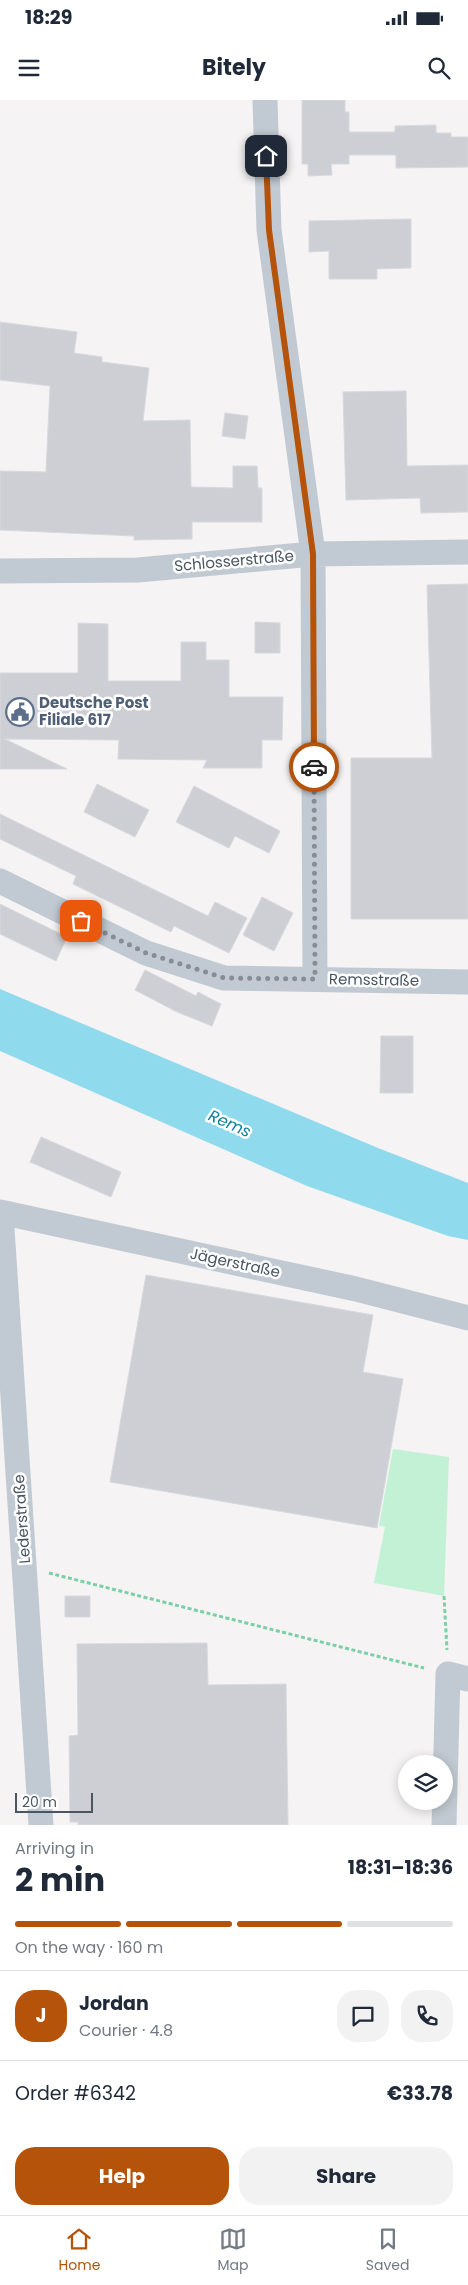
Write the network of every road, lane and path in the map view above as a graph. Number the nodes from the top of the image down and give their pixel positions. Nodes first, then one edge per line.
1 (265, 100) edge
2 (468, 552) edge
3 (313, 554) junction
4 (0, 571) edge
5 (0, 881) edge
6 (315, 979) junction
7 (468, 982) edge
8 (1, 1212) edge
9 (468, 1318) edge
10 (6, 1398) edge
11 (25, 1567) junction
12 (444, 1596) dead end
13 (458, 1677) edge
14 (41, 1825) edge
15 (444, 1825) edge

1 - 3 street
2 - 3 street, Schlosserstraße
3 - 4 street, Schlosserstraße
3 - 6 street
5 - 6 street, Remsstraße
6 - 7 street, Remsstraße
8 - 9 street, Jägerstraße
8 - 10 street, Lederstraße
10 - 11 street, Lederstraße
11 - 13 path
11 - 14 street, Lederstraße
12 - 13 path
13 - 15 street

